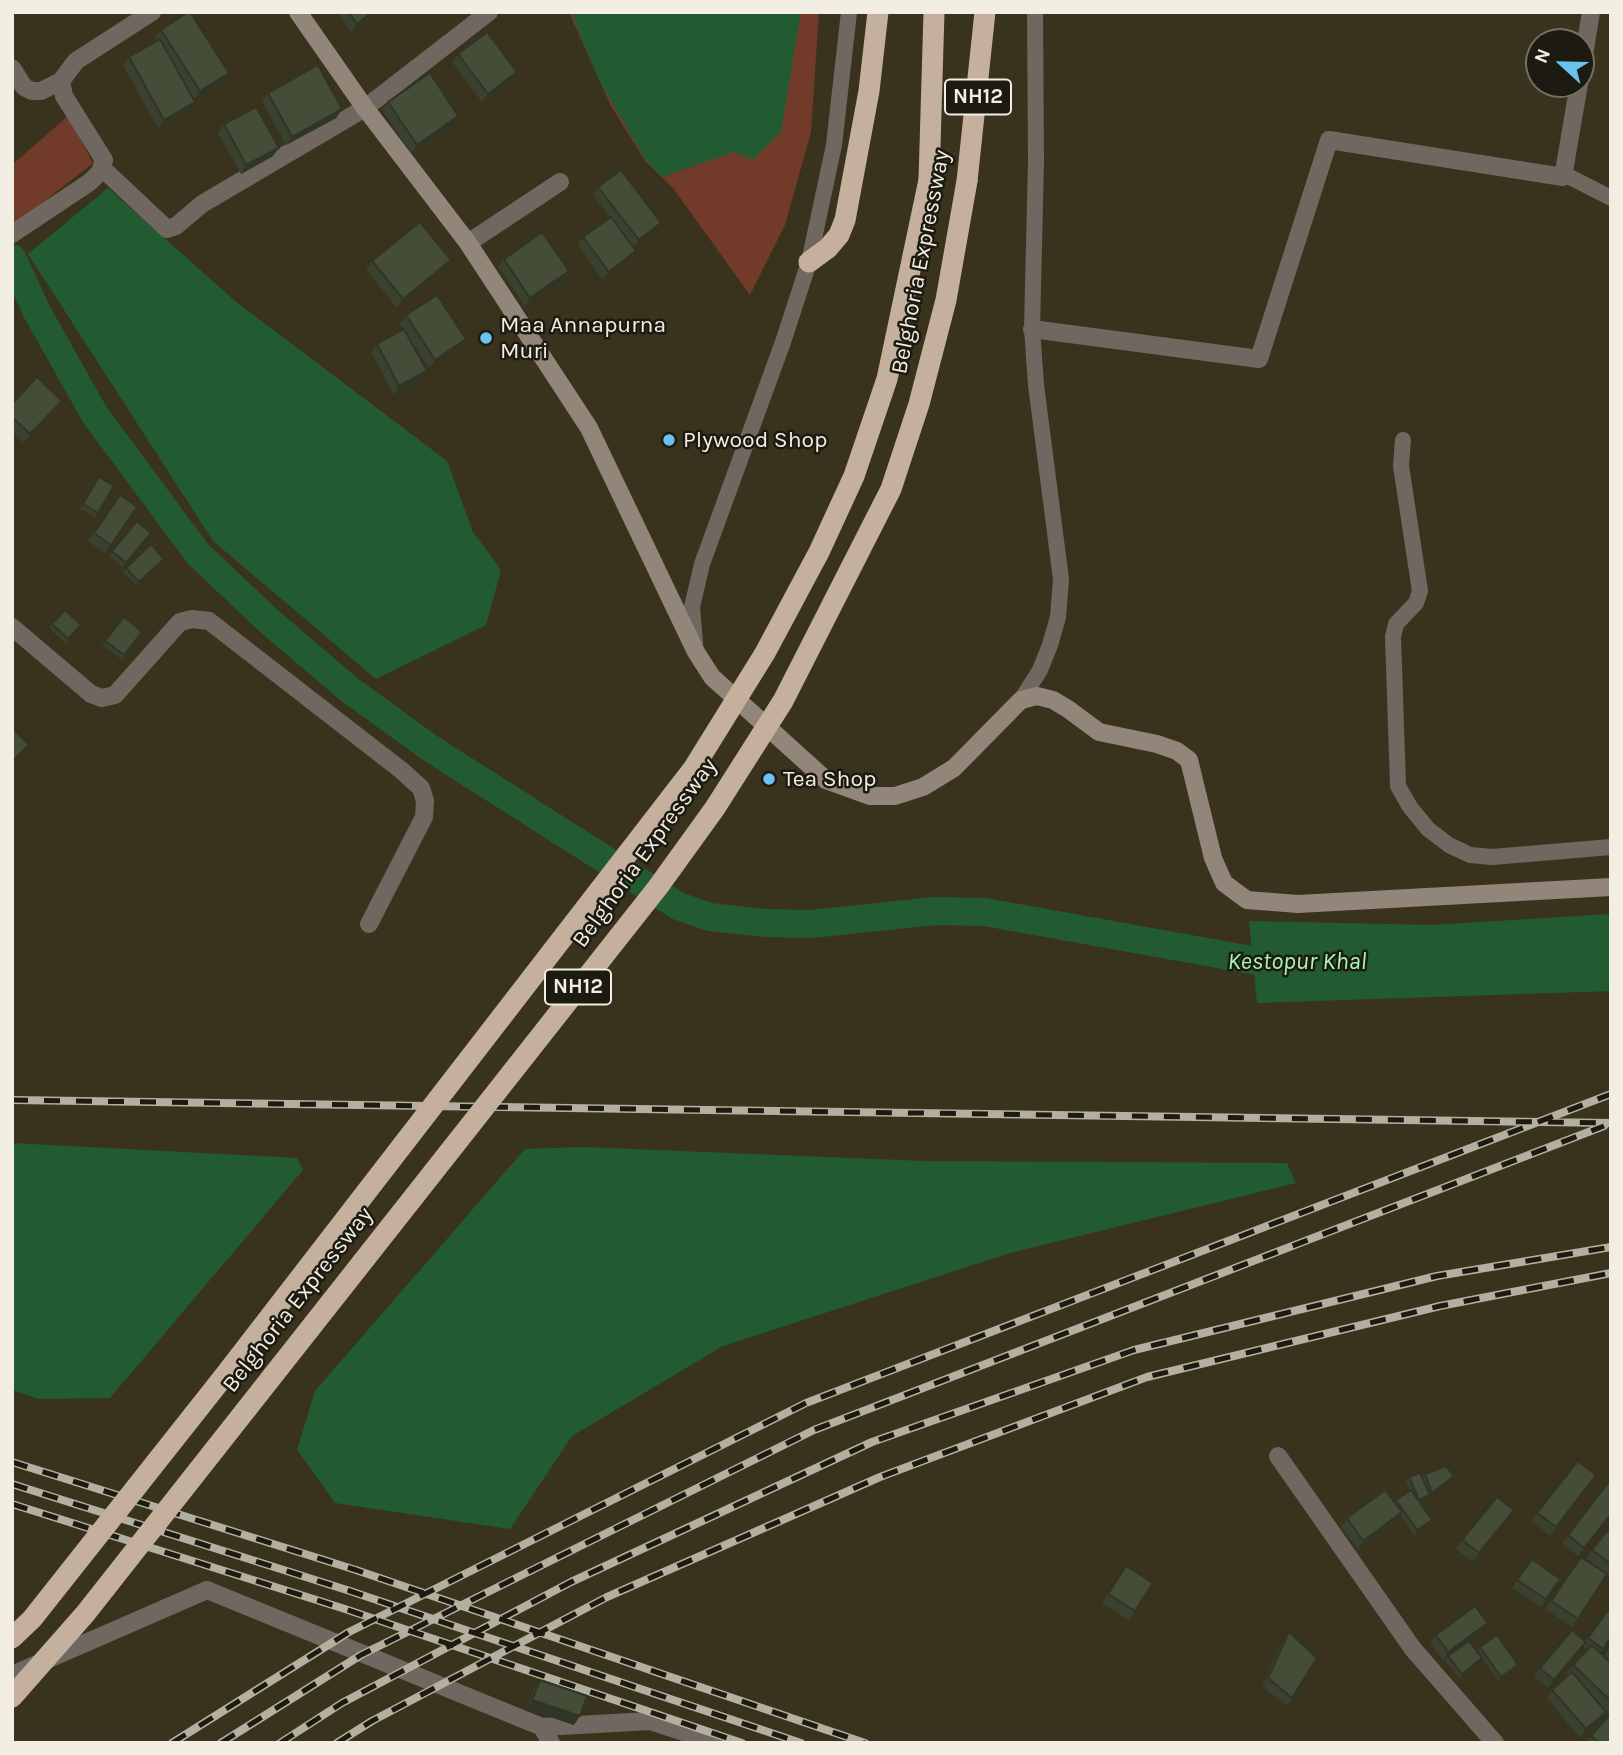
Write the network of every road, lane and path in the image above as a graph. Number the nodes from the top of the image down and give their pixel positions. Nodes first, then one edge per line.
1 (152, 12) edge
2 (298, 12) edge
3 (489, 12) edge
4 (849, 12) edge
5 (878, 12) edge
6 (933, 12) edge
7 (985, 12) edge
8 (1035, 12) edge
9 (12, 68) edge
10 (61, 81) junction
11 (1577, 98) edge
12 (365, 108) junction
13 (102, 168) junction
14 (1564, 174) junction
15 (560, 182) dead end
16 (1611, 198) edge
17 (19, 230) edge
18 (467, 243) junction
19 (809, 262) junction
20 (1032, 330) junction
21 (1403, 440) dead end
22 (12, 626) edge
23 (696, 652) junction
24 (1021, 700) junction
25 (1611, 847) edge
26 (1611, 887) edge
27 (369, 924) dead end
28 (1278, 1455) dead end
29 (12, 1638) edge
30 (12, 1675) edge
31 (12, 1697) edge
32 (547, 1735) edge
33 (717, 1743) edge
34 (1495, 1743) edge

1 - 10 street
2 - 12 street
3 - 12 street
4 - 19 lane
5 - 19 highway
6 - 29 highway, Belghoria Expressway / NH12, bridge
7 - 31 highway, Belghoria Expressway / NH12, bridge
8 - 20 lane
9 - 10 street
10 - 13 street
11 - 14 street
12 - 13 street
12 - 18 street
13 - 17 street
14 - 16 lane
14 - 20 street
15 - 18 street
18 - 23 street
19 - 23 lane
20 - 24 lane
21 - 25 lane
22 - 27 street
23 - 24 street
24 - 26 street
28 - 34 street
30 - 32 street
32 - 33 street

